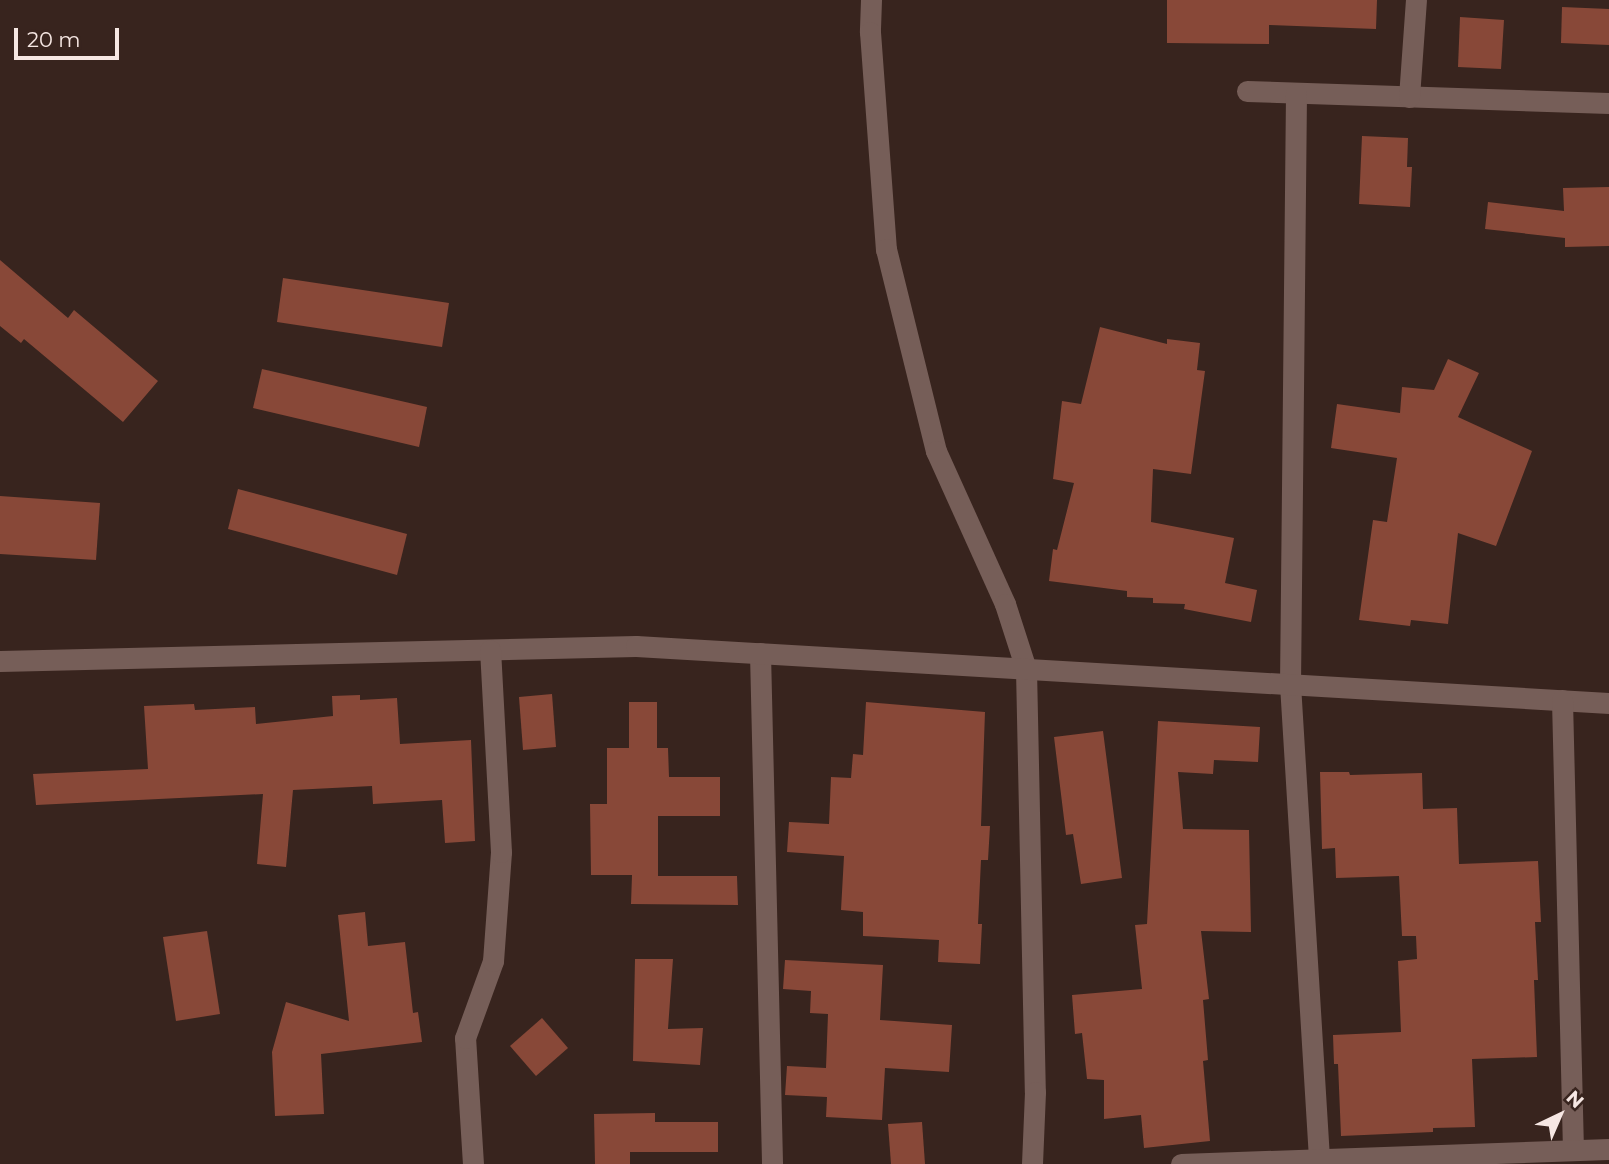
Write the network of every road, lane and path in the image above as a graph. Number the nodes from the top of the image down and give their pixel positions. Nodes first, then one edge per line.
1 (871, 0) edge
2 (1416, 0) edge
3 (1247, 91) dead end
4 (1296, 93) junction
5 (1409, 96) junction
6 (1609, 103) edge
7 (490, 650) junction
8 (760, 653) junction
9 (0, 661) edge
10 (1026, 669) junction
11 (1290, 684) junction
12 (1562, 700) junction
13 (1609, 703) edge
14 (1609, 1149) edge
15 (1573, 1150) junction
16 (1319, 1162) edge
17 (473, 1164) edge
18 (772, 1164) edge
19 (1032, 1164) edge
20 (1181, 1164) edge

1 - 10 street
2 - 5 street
3 - 4 street
4 - 5 street
4 - 11 street
5 - 6 street
7 - 8 street
7 - 9 street
7 - 17 street
8 - 10 street
8 - 18 street
10 - 11 street
10 - 19 street
11 - 12 street
11 - 16 street
12 - 13 street
12 - 15 street
14 - 15 street
15 - 16 street
16 - 20 street

